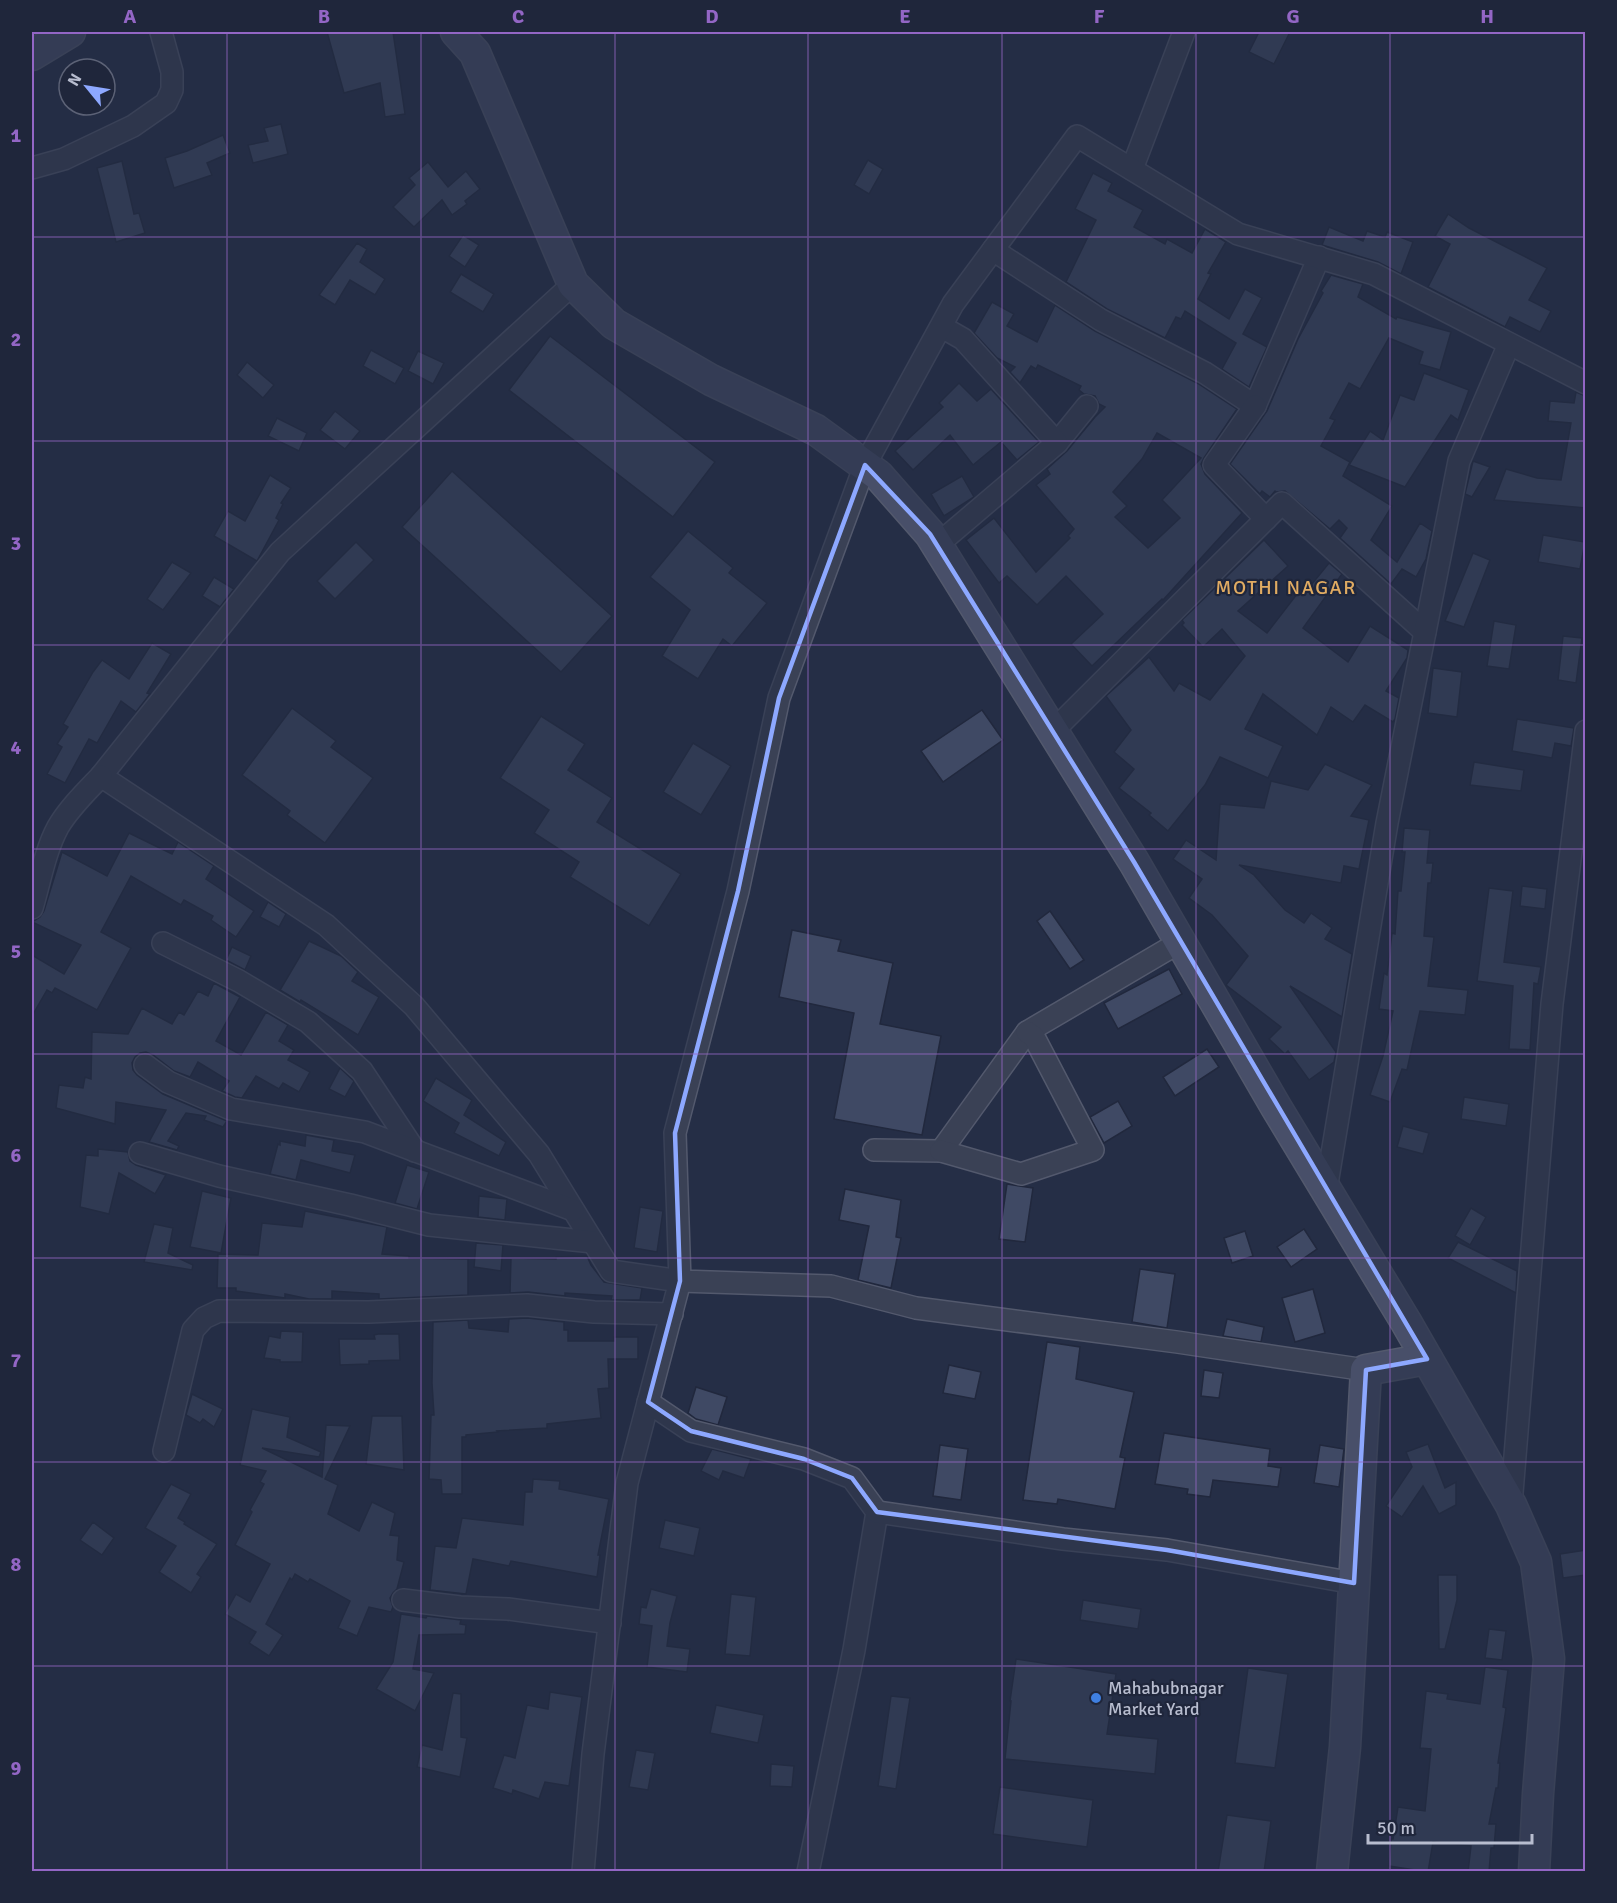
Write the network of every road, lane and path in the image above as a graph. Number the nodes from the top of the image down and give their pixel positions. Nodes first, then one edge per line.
1 (70, 32) edge
2 (161, 32) edge
3 (456, 32) edge
4 (1184, 32) edge
5 (32, 55) edge
6 (32, 168) edge
7 (1132, 169) junction
8 (993, 250) junction
9 (1319, 257) junction
10 (573, 284) junction
11 (942, 327) junction
12 (1509, 344) junction
13 (1586, 383) edge
14 (1087, 406) dead end
15 (1255, 406) junction
16 (1057, 443) junction
17 (865, 465) junction
18 (1266, 519) junction
19 (937, 545) junction
20 (1425, 632) junction
21 (1053, 731) junction
22 (1586, 731) edge
23 (101, 776) junction
24 (32, 908) edge
25 (1180, 942) junction
26 (163, 943) dead end
27 (1027, 1032) junction
28 (145, 1065) dead end
29 (874, 1149) dead end
30 (415, 1151) junction
31 (941, 1151) junction
32 (140, 1153) dead end
33 (1326, 1190) junction
34 (573, 1210) junction
35 (593, 1242) junction
36 (680, 1281) junction
37 (672, 1314) junction
38 (1427, 1359) junction
39 (1366, 1370) junction
40 (648, 1402) junction
41 (164, 1450) dead end
42 (1511, 1505) junction
43 (877, 1512) junction
44 (1354, 1583) junction
45 (403, 1600) dead end
46 (610, 1623) junction
47 (583, 1872) edge
48 (808, 1872) edge
49 (1332, 1872) edge
50 (1534, 1872) edge

1 - 5 main road
2 - 6 street
3 - 10 main road
4 - 7 street
7 - 8 street
7 - 9 street
8 - 11 street
8 - 15 street
9 - 12 street
9 - 15 street
10 - 17 main road
10 - 23 street
11 - 16 street
11 - 17 street
12 - 13 street
12 - 20 street
14 - 16 street
15 - 18 street
16 - 19 street
17 - 19 main road
17 - 36 street
18 - 20 street
18 - 21 street
19 - 21 main road
20 - 33 street
21 - 25 main road
22 - 42 street
23 - 24 street
23 - 34 street
25 - 27 street
25 - 33 main road
26 - 30 street
27 - 31 street
27 - 31 street
28 - 30 street
29 - 31 street
30 - 34 street
32 - 35 street
33 - 38 main road
34 - 35 street
35 - 36 street
36 - 37 street
36 - 39 street
37 - 40 street
37 - 41 street
38 - 39 main road
38 - 42 main road
39 - 44 main road
40 - 43 street
40 - 46 street
42 - 50 main road
43 - 44 street
43 - 48 street
44 - 49 main road
45 - 46 street
46 - 47 street

